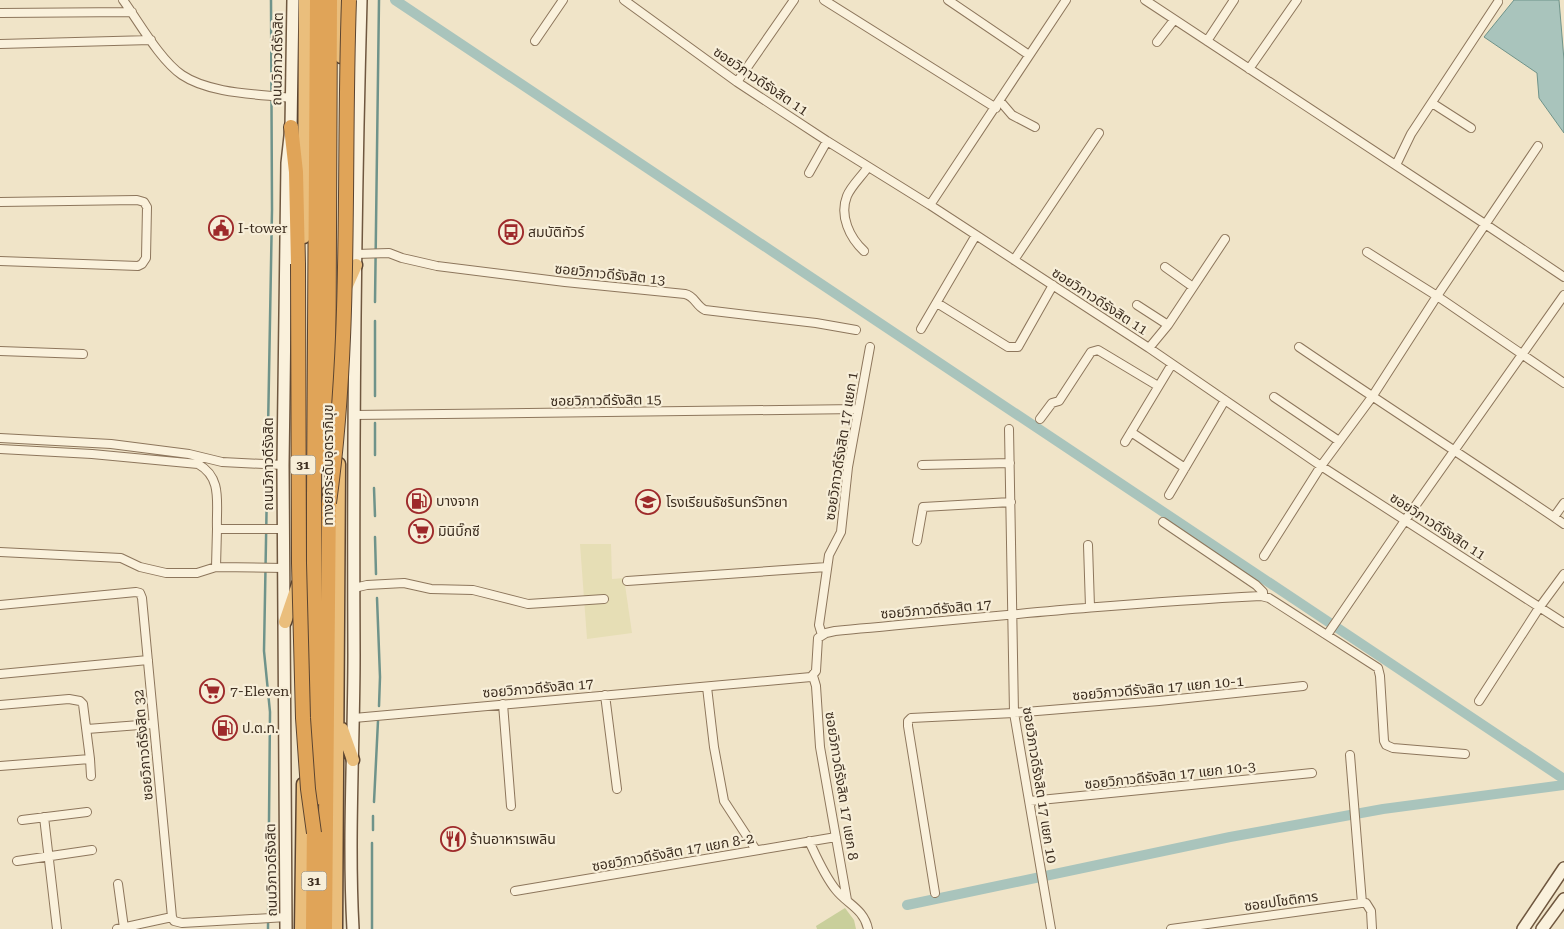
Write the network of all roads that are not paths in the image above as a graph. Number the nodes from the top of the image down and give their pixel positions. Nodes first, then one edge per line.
1 (123, 0) edge
2 (293, 0) edge
3 (305, 0) edge
4 (318, 0) edge
5 (330, 0) edge
6 (341, 0) edge
7 (349, 0) edge
8 (361, 0) edge
9 (563, 0) edge
10 (624, 0) edge
11 (794, 0) edge
12 (824, 0) edge
13 (948, 0) edge
14 (1066, 0) edge
15 (1145, 0) edge
16 (1234, 0) edge
17 (1297, 0) edge
18 (1498, 2) dead end
19 (132, 12) junction
20 (0, 13) edge
21 (1174, 20) junction
22 (151, 40) junction
23 (535, 41) dead end
24 (1157, 42) dead end
25 (1207, 42) junction
26 (0, 44) edge
27 (1029, 55) junction
28 (1248, 69) junction
29 (737, 82) junction
30 (291, 98) junction
31 (1000, 101) junction
32 (1432, 103) junction
33 (996, 108) junction
34 (291, 127) junction
35 (1035, 127) dead end
36 (1471, 128) dead end
37 (1099, 133) dead end
38 (826, 141) junction
39 (1538, 146) dead end
40 (1396, 165) junction
41 (868, 166) junction
42 (809, 173) dead end
43 (0, 202) edge
44 (930, 205) junction
45 (1485, 224) junction
46 (976, 235) junction
47 (1225, 239) dead end
48 (864, 251) dead end
49 (1367, 252) dead end
50 (356, 259) junction
51 (1014, 260) junction
52 (0, 261) edge
53 (1165, 267) dead end
54 (1564, 277) edge
55 (1053, 285) junction
56 (1193, 288) junction
57 (1564, 295) edge
58 (1437, 296) junction
59 (339, 301) junction
60 (937, 303) junction
61 (1137, 305) dead end
62 (1168, 325) junction
63 (921, 329) dead end
64 (856, 330) dead end
65 (870, 347) dead end
66 (1299, 347) dead end
67 (1149, 348) junction
68 (0, 351) edge
69 (83, 354) dead end
70 (1522, 355) junction
71 (1172, 364) junction
72 (1564, 383) edge
73 (1158, 386) junction
74 (1274, 397) dead end
75 (1372, 397) junction
76 (1225, 400) junction
77 (858, 409) junction
78 (353, 415) junction
79 (1040, 419) dead end
80 (1009, 429) dead end
81 (1131, 432) junction
82 (0, 438) edge
83 (1339, 441) junction
84 (1125, 442) dead end
85 (0, 449) edge
86 (1454, 450) junction
87 (1010, 463) junction
88 (283, 465) junction
89 (922, 465) dead end
90 (1321, 466) junction
91 (1185, 468) junction
92 (1169, 495) dead end
93 (1011, 502) junction
94 (329, 503) junction
95 (1564, 503) edge
96 (1554, 517) junction
97 (1406, 519) junction
98 (1164, 522) dead end
99 (1564, 524) edge
100 (217, 529) junction
101 (283, 529) junction
102 (918, 541) dead end
103 (1088, 545) dead end
104 (0, 552) edge
105 (1264, 556) dead end
106 (304, 566) junction
107 (216, 567) junction
108 (827, 567) junction
109 (284, 568) junction
110 (1564, 574) edge
111 (627, 581) dead end
112 (354, 588) junction
113 (1263, 596) junction
114 (604, 599) dead end
115 (0, 605) edge
116 (1090, 607) junction
117 (1539, 608) junction
118 (1012, 615) junction
119 (285, 622) junction
120 (1564, 623) edge
121 (822, 635) junction
122 (1327, 635) junction
123 (148, 660) junction
124 (0, 674) edge
125 (813, 676) junction
126 (1303, 686) dead end
127 (707, 687) junction
128 (605, 694) junction
129 (1479, 701) dead end
130 (503, 704) junction
131 (0, 705) edge
132 (1014, 713) junction
133 (354, 718) junction
134 (338, 720) junction
135 (153, 724) junction
136 (87, 729) junction
137 (1466, 754) dead end
138 (1350, 755) dead end
139 (90, 759) junction
140 (353, 760) junction
141 (0, 766) edge
142 (1312, 773) dead end
143 (91, 776) dead end
144 (616, 789) dead end
145 (1030, 801) junction
146 (511, 806) dead end
147 (87, 812) dead end
148 (44, 817) junction
149 (22, 820) dead end
150 (314, 833) junction
151 (836, 836) junction
152 (809, 841) junction
153 (92, 850) dead end
154 (756, 850) junction
155 (49, 856) junction
156 (17, 860) dead end
157 (1564, 868) edge
158 (118, 884) dead end
159 (515, 892) dead end
160 (935, 893) dead end
161 (1564, 899) edge
162 (847, 900) junction
163 (1362, 903) junction
164 (172, 917) junction
165 (287, 923) edge
166 (120, 928) edge
167 (57, 929) edge
168 (301, 929) edge
169 (313, 929) edge
170 (325, 929) edge
171 (336, 929) edge
172 (354, 929) edge
173 (868, 929) edge
174 (1051, 929) edge
175 (1171, 929) edge
176 (1372, 929) edge
177 (1524, 929) edge
178 (1542, 929) edge

1 - 19 street
2 - 30 main road, ถนนวิภาวดีรังสิต / 31
3 - 106 highway, ถนนวิภาวดีรังสิต / 31
4 - 150 highway, ทางยกระดับอุตราภิมุข / 31, bridge
5 - 94 highway, ทางยกระดับอุตราภิมุข / 31, bridge
6 - 59 highway, 31
7 - 94 highway, bridge
8 - 50 main road
9 - 23 street
10 - 29 street, ซอยวิภาวดีรังสิต 11
11 - 29 street
12 - 33 street
13 - 27 street
14 - 27 street
15 - 21 street
16 - 25 street
17 - 28 street
18 - 32 street
19 - 20 street
19 - 22 street
21 - 24 street
21 - 25 street
22 - 26 street
22 - 30 street
25 - 28 street
27 - 31 street
28 - 40 street
29 - 38 street, ซอยวิภาวดีรังสิต 11
30 - 34 main road, ถนนวิภาวดีรังสิต / 31
31 - 33 street
31 - 35 street
32 - 36 street
32 - 40 street
33 - 44 street
34 - 88 main road, ถนนวิภาวดีรังสิต / 31
34 - 150 highway, bridge
37 - 51 street
38 - 41 street, ซอยวิภาวดีรังสิต 11
38 - 42 street
39 - 45 street
40 - 45 street
41 - 44 street, ซอยวิภาวดีรังสิต 11
41 - 48 street
43 - 52 street
44 - 46 street, ซอยวิภาวดีรังสิต 11
45 - 54 street
45 - 58 street
46 - 51 street, ซอยวิภาวดีรังสิต 11
46 - 60 street
47 - 56 street
49 - 58 street
50 - 59 highway
50 - 64 street, ซอยวิภาวดีรังสิต 13
50 - 78 main road
51 - 55 street, ซอยวิภาวดีรังสิต 11
53 - 56 street
55 - 60 street
55 - 67 street, ซอยวิภาวดีรังสิต 11
56 - 62 street
57 - 70 street
58 - 70 street
58 - 75 street
59 - 134 highway, 31
60 - 63 street
61 - 62 street
62 - 67 street
65 - 77 street, ซอยวิภาวดีรังสิต 17 แยก 1
66 - 75 street
67 - 71 street, ซอยวิภาวดีรังสิต 11
68 - 69 street
70 - 72 street
70 - 86 street
71 - 73 street
71 - 76 street, ซอยวิภาวดีรังสิต 11
73 - 79 street
73 - 81 street
74 - 83 street
75 - 83 street
75 - 86 street
76 - 90 street, ซอยวิภาวดีรังสิต 11
76 - 91 street
77 - 78 street, ซอยวิภาวดีรังสิต 15
77 - 108 street, ซอยวิภาวดีรังสิต 17 แยก 1
78 - 112 main road
80 - 87 street, ซอยวิภาวดีรังสิต 17 แยก 10
81 - 84 street
81 - 91 street
82 - 88 street
83 - 90 street
85 - 100 street
86 - 96 street
86 - 97 street
87 - 89 street
87 - 93 street, ซอยวิภาวดีรังสิต 17 แยก 10
88 - 101 main road, ถนนวิภาวดีรังสิต / 31
90 - 97 street, ซอยวิภาวดีรังสิต 11
90 - 105 street
91 - 92 street
93 - 102 street
93 - 118 street, ซอยวิภาวดีรังสิต 17 แยก 10
94 - 170 highway, ทางยกระดับอุตราภิมุข / 31
95 - 96 street
96 - 99 street
97 - 117 street, ซอยวิภาวดีรังสิต 11
97 - 122 street
98 - 113 street
100 - 101 street
100 - 107 street
101 - 109 main road, ถนนวิภาวดีรังสิต / 31
103 - 116 street
104 - 107 street
106 - 119 highway
106 - 168 highway, ถนนวิภาวดีรังสิต / 31
107 - 109 street
108 - 111 street
108 - 121 street, ซอยวิภาวดีรังสิต 17 แยก 1
109 - 119 main road, ถนนวิภาวดีรังสิต / 31
110 - 117 street
112 - 114 street
112 - 133 main road
113 - 116 street, ซอยวิภาวดีรังสิต 17
113 - 122 street
115 - 123 street, ซอยวิภาวดีรังสิต 32
116 - 118 street, ซอยวิภาวดีรังสิต 17
117 - 120 street, ซอยวิภาวดีรังสิต 11
117 - 129 street
118 - 121 street, ซอยวิภาวดีรังสิต 17
118 - 132 street, ซอยวิภาวดีรังสิต 17 แยก 10
119 - 165 main road, ถนนวิภาวดีรังสิต / 31
121 - 125 street
122 - 137 street
123 - 124 street
123 - 135 street, ซอยวิภาวดีรังสิต 32
125 - 127 street, ซอยวิภาวดีรังสิต 17
125 - 151 street, ซอยวิภาวดีรังสิต 17 แยก 8
126 - 132 street, ซอยวิภาวดีรังสิต 17 แยก 10-1
127 - 128 street, ซอยวิภาวดีรังสิต 17
127 - 154 street
128 - 130 street, ซอยวิภาวดีรังสิต 17
128 - 144 street
130 - 133 street, ซอยวิภาวดีรังสิต 17
130 - 146 street
131 - 136 street
132 - 145 street, ซอยวิภาวดีรังสิต 17 แยก 10
132 - 160 street, ซอยวิภาวดีรังสิต 17 แยก 10-1
133 - 140 main road
134 - 140 highway
134 - 171 highway, 31
135 - 136 street
135 - 164 street, ซอยวิภาวดีรังสิต 32
136 - 139 street
138 - 163 street
139 - 141 street
139 - 143 street
140 - 172 main road
142 - 145 street, ซอยวิภาวดีรังสิต 17 แยก 10-3
145 - 174 street, ซอยวิภาวดีรังสิต 17 แยก 10
147 - 148 street
148 - 149 street
148 - 155 street
150 - 169 highway, ทางยกระดับอุตราภิมุข / 31
151 - 152 street, ซอยวิภาวดีรังสิต 17 แยก 8-2
151 - 162 street, ซอยวิภาวดีรังสิต 17 แยก 8
152 - 154 street, ซอยวิภาวดีรังสิต 17 แยก 8-2
152 - 162 street
153 - 155 street
154 - 159 street, ซอยวิภาวดีรังสิต 17 แยก 8-2
155 - 156 street
155 - 167 street
157 - 177 main road
158 - 166 street
161 - 178 main road
162 - 173 street
163 - 175 street, ซอยปโชติการ
163 - 176 street
164 - 165 street
164 - 166 street

